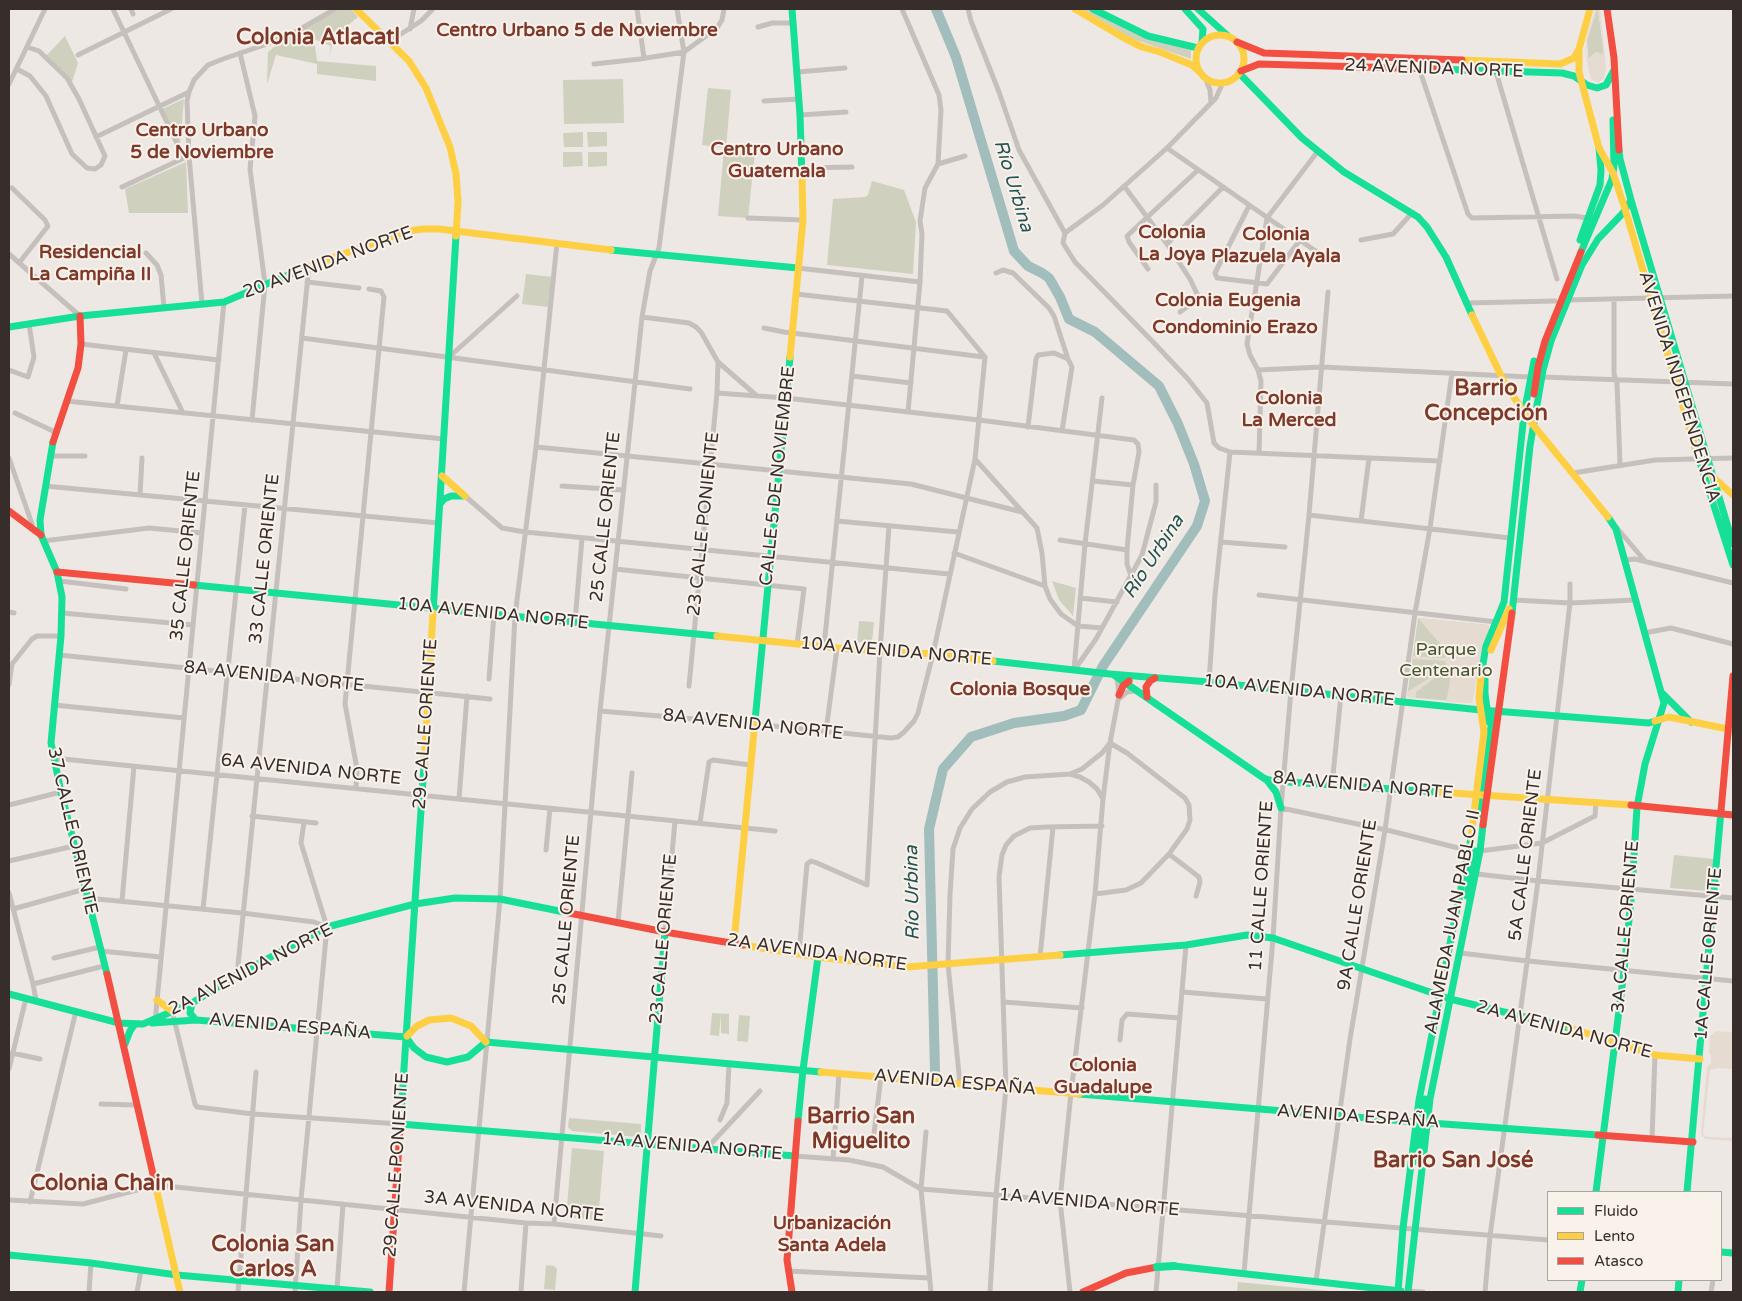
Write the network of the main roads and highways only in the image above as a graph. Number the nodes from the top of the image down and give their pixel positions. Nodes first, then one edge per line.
1 (356, 9) edge
2 (792, 9) edge
3 (1075, 9) edge
4 (1093, 9) edge
5 (1185, 9) edge
6 (1198, 9) edge
7 (1590, 9) edge
8 (1594, 9) edge
9 (1602, 9) edge
10 (1607, 9) edge
11 (1227, 36) junction
12 (1237, 42) junction
13 (1200, 45) junction
14 (1578, 48) junction
15 (1615, 69) junction
16 (1240, 72) junction
17 (1202, 74) junction
18 (1610, 78) junction
19 (1585, 84) junction
20 (1599, 148) junction
21 (1606, 160) junction
22 (1613, 173) junction
23 (1631, 200) junction
24 (1598, 209) junction
25 (1625, 209) junction
26 (457, 231) junction
27 (798, 268) junction
28 (1656, 298) junction
29 (80, 316) junction
30 (9, 327) edge
31 (1524, 414) junction
32 (1532, 424) junction
33 (1702, 458) junction
34 (442, 476) junction
35 (1712, 476) junction
36 (1733, 495) edge
37 (440, 505) junction
38 (9, 511) edge
39 (42, 538) junction
40 (1733, 544) edge
41 (1733, 565) edge
42 (57, 572) junction
43 (434, 608) junction
44 (1508, 609) junction
45 (762, 640) junction
46 (1114, 675) junction
47 (1733, 676) edge
48 (1141, 677) junction
49 (1156, 678) junction
50 (1126, 683) junction
51 (1662, 694) junction
52 (1119, 695) road end
53 (1147, 697) junction
54 (1490, 711) junction
55 (1659, 721) junction
56 (1691, 722) junction
57 (1731, 730) edge
58 (1265, 779) junction
59 (1482, 795) junction
60 (1637, 807) junction
61 (1281, 808) road end
62 (1721, 814) junction
63 (1733, 815) edge
64 (415, 904) junction
65 (665, 932) junction
66 (734, 942) junction
67 (818, 957) junction
68 (9, 994) edge
69 (1445, 998) junction
70 (157, 1000) road end
71 (192, 1003) junction
72 (172, 1012) junction
73 (196, 1020) junction
74 (155, 1021) junction
75 (119, 1023) junction
76 (139, 1024) junction
77 (406, 1037) junction
78 (486, 1042) junction
79 (1614, 1043) junction
80 (124, 1046) junction
81 (654, 1057) junction
82 (1700, 1059) junction
83 (803, 1070) junction
84 (1421, 1122) junction
85 (400, 1124) junction
86 (1604, 1136) junction
87 (1693, 1142) junction
88 (647, 1144) junction
89 (795, 1156) junction
90 (1596, 1191) edge
91 (1687, 1191) edge
92 (9, 1254) edge
93 (177, 1275) junction
94 (295, 1289) edge
95 (792, 1290) edge
96 (180, 1292) edge
97 (370, 1292) edge
98 (389, 1292) edge
99 (635, 1292) edge
100 (1083, 1292) edge
101 (1403, 1292) edge

1 - 26 main road, 29 CALLE ORIENTE
2 - 27 main road, CALLE 5 DE NOVIEMBRE
3 - 17 main road
4 - 13 main road
5 - 13 main road
6 - 11 main road
7 - 14 main road
8 - 19 main road
9 - 18 main road
10 - 15 main road, AVENIDA INDEPENDENCIA
11 - 12 main road
11 - 13 main road
12 - 14 main road, 24 AVENIDA NORTE
12 - 16 main road
13 - 17 main road
14 - 19 main road
15 - 18 main road
15 - 23 main road, AVENIDA INDEPENDENCIA
16 - 17 main road
16 - 19 main road, 24 AVENIDA NORTE
16 - 31 main road
18 - 19 main road
18 - 22 main road
19 - 20 main road
19 - 21 main road
20 - 21 main road
20 - 31 main road, ALAMEDA JUAN PABLO II
21 - 22 main road
21 - 24 main road
22 - 24 main road
22 - 25 main road, AVENIDA INDEPENDENCIA
23 - 25 main road, ALAMEDA JUAN PABLO II
23 - 28 main road, AVENIDA INDEPENDENCIA
24 - 32 main road
25 - 28 main road, AVENIDA INDEPENDENCIA
25 - 32 main road, ALAMEDA JUAN PABLO II
26 - 27 main road, 20 AVENIDA NORTE
26 - 29 main road, 20 AVENIDA NORTE
26 - 34 main road, 29 CALLE ORIENTE
27 - 45 main road, CALLE 5 DE NOVIEMBRE
28 - 33 main road, AVENIDA INDEPENDENCIA
29 - 30 main road, 20 AVENIDA NORTE
29 - 39 main road, 37 CALLE ORIENTE
31 - 32 main road
31 - 54 main road, ALAMEDA JUAN PABLO II
32 - 44 main road
32 - 51 main road
32 - 54 main road, ALAMEDA JUAN PABLO II
33 - 35 main road, AVENIDA INDEPENDENCIA
33 - 41 main road, AVENIDA INDEPENDENCIA
34 - 37 main road, 29 CALLE ORIENTE
34 - 37 main road
35 - 36 main road
35 - 40 main road, AVENIDA INDEPENDENCIA
37 - 43 main road, 29 CALLE ORIENTE
38 - 39 main road
39 - 42 main road, 37 CALLE ORIENTE
42 - 43 main road, 10A AVENIDA NORTE
42 - 75 main road, 37 CALLE ORIENTE
43 - 45 main road, 10A AVENIDA NORTE
43 - 64 main road, 29 CALLE ORIENTE
44 - 54 main road
44 - 54 main road
45 - 46 main road, 10A AVENIDA NORTE
45 - 66 main road, CALLE 5 DE NOVIEMBRE
46 - 48 main road, 10A AVENIDA NORTE
46 - 50 main road, 8A AVENIDA NORTE
47 - 57 main road, 1A CALLE ORIENTE
48 - 49 main road, 10A AVENIDA NORTE
48 - 50 main road
49 - 53 main road
49 - 54 main road, 10A AVENIDA NORTE
50 - 52 main road
50 - 53 main road, 8A AVENIDA NORTE
51 - 55 main road, 3A CALLE ORIENTE
51 - 56 main road
53 - 58 main road, 8A AVENIDA NORTE
54 - 55 main road, 10A AVENIDA NORTE
54 - 59 main road, ALAMEDA JUAN PABLO II
54 - 59 main road
54 - 59 main road, ALAMEDA JUAN PABLO II
55 - 56 main road, 10A AVENIDA NORTE
55 - 60 main road, 3A CALLE ORIENTE
56 - 57 main road, 10A AVENIDA NORTE
57 - 62 main road, 1A CALLE ORIENTE
58 - 59 main road, 8A AVENIDA NORTE
58 - 61 main road
59 - 60 main road, 8A AVENIDA NORTE
59 - 69 main road, ALAMEDA JUAN PABLO II
59 - 69 main road
59 - 69 main road, ALAMEDA JUAN PABLO II
60 - 62 main road, 8A AVENIDA NORTE
60 - 79 main road, 3A CALLE ORIENTE
62 - 63 main road, 8A AVENIDA NORTE
62 - 82 main road, 1A CALLE ORIENTE
64 - 65 main road, 2A AVENIDA NORTE
64 - 71 main road, 2A AVENIDA NORTE
64 - 77 main road, 29 CALLE ORIENTE
65 - 66 main road, 2A AVENIDA NORTE
65 - 81 main road, 23 CALLE ORIENTE
66 - 67 main road, 2A AVENIDA NORTE
67 - 69 main road, 2A AVENIDA NORTE
67 - 83 main road
68 - 75 main road
69 - 79 main road, 2A AVENIDA NORTE
69 - 84 main road
70 - 72 main road
71 - 72 main road, 2A AVENIDA NORTE
71 - 73 main road
72 - 74 main road, 2A AVENIDA NORTE
73 - 74 main road, AVENIDA ESPAÑA
73 - 77 main road, AVENIDA ESPAÑA
74 - 76 main road, AVENIDA ESPAÑA
75 - 76 main road
75 - 80 main road, 37 CALLE ORIENTE
76 - 80 main road
77 - 78 main road
77 - 78 main road
77 - 85 main road, 29 CALLE PONIENTE
78 - 81 main road, AVENIDA ESPAÑA
79 - 82 main road, 2A AVENIDA NORTE
79 - 86 main road, 3A CALLE ORIENTE
80 - 93 main road, 37 CALLE ORIENTE
81 - 83 main road, AVENIDA ESPAÑA
81 - 88 main road
82 - 87 main road, 1A CALLE ORIENTE
83 - 84 main road, AVENIDA ESPAÑA
83 - 89 main road
84 - 86 main road, AVENIDA ESPAÑA
84 - 101 main road
85 - 88 main road, 1A AVENIDA NORTE
85 - 98 main road, 29 CALLE PONIENTE
86 - 87 main road, AVENIDA ESPAÑA
86 - 90 main road, 3A CALLE ORIENTE
87 - 91 main road, 1A CALLE ORIENTE
88 - 89 main road, 1A AVENIDA NORTE
88 - 99 main road
89 - 95 main road
92 - 93 main road
93 - 94 main road
93 - 96 main road, 37 CALLE ORIENTE
94 - 97 main road
100 - 101 main road, bridge

